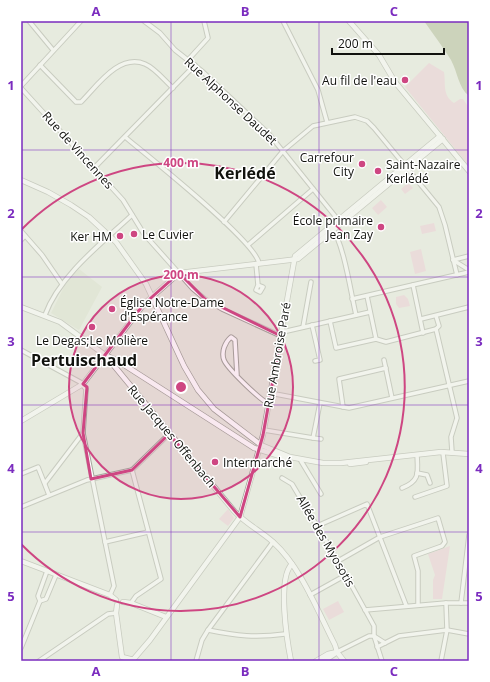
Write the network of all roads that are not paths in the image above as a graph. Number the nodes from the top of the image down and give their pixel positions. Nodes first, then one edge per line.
1 (28, 21) edge
2 (81, 21) edge
3 (144, 21) edge
4 (203, 21) edge
5 (283, 21) edge
6 (349, 21) edge
7 (53, 50) junction
8 (188, 60) junction
9 (40, 65) junction
10 (195, 65) junction
11 (21, 87) edge
12 (172, 88) junction
13 (327, 122) junction
14 (125, 137) junction
15 (441, 138) junction
16 (283, 151) junction
17 (95, 167) junction
18 (406, 167) junction
19 (469, 171) edge
20 (21, 180) edge
21 (313, 189) junction
22 (132, 215) junction
23 (224, 222) junction
24 (339, 222) junction
25 (332, 228) junction
26 (21, 231) edge
27 (25, 236) junction
28 (110, 236) junction
29 (21, 240) edge
30 (248, 245) junction
31 (469, 257) edge
32 (294, 260) junction
33 (453, 260) junction
34 (257, 264) junction
35 (469, 271) edge
36 (178, 273) junction
37 (457, 275) junction
38 (311, 282) dead end
39 (62, 284) junction
40 (258, 284) dead end
41 (413, 286) junction
42 (152, 296) junction
43 (367, 296) junction
44 (352, 299) junction
45 (21, 306) edge
46 (469, 307) edge
47 (370, 312) junction
48 (45, 315) junction
49 (356, 315) junction
50 (436, 316) junction
51 (421, 319) junction
52 (330, 321) junction
53 (312, 325) junction
54 (303, 327) junction
55 (436, 329) junction
56 (282, 331) junction
57 (423, 333) junction
58 (281, 336) junction
59 (376, 339) junction
60 (21, 350) edge
61 (105, 355) junction
62 (384, 360) dead end
63 (315, 361) dead end
64 (386, 368) junction
65 (237, 375) junction
66 (469, 381) edge
67 (83, 384) junction
68 (450, 385) junction
69 (270, 393) junction
70 (392, 398) junction
71 (320, 403) junction
72 (268, 404) junction
73 (343, 407) junction
74 (21, 422) edge
75 (264, 430) junction
76 (83, 432) junction
77 (169, 434) junction
78 (312, 438) junction
79 (321, 440) dead end
80 (261, 445) junction
81 (259, 451) junction
82 (452, 452) junction
83 (443, 453) junction
84 (469, 455) edge
85 (416, 456) junction
86 (301, 461) junction
87 (132, 470) junction
88 (418, 473) junction
89 (21, 474) edge
90 (91, 478) junction
91 (282, 478) dead end
92 (45, 483) junction
93 (430, 483) dead end
94 (402, 488) dead end
95 (321, 494) dead end
96 (49, 495) junction
97 (415, 497) dead end
98 (21, 507) edge
99 (240, 517) junction
100 (317, 526) junction
101 (148, 532) junction
102 (469, 535) edge
103 (380, 537) junction
104 (105, 542) junction
105 (273, 542) junction
106 (21, 561) edge
107 (338, 561) junction
108 (292, 564) junction
109 (47, 572) junction
110 (56, 575) junction
111 (346, 575) junction
112 (310, 595) junction
113 (110, 596) junction
114 (116, 600) junction
115 (40, 601) junction
116 (123, 602) junction
117 (131, 603) junction
118 (446, 603) junction
119 (461, 603) junction
120 (469, 603) edge
121 (406, 605) junction
122 (418, 605) junction
123 (117, 606) junction
124 (365, 610) junction
125 (116, 613) junction
126 (166, 617) junction
127 (208, 630) junction
128 (447, 630) junction
129 (285, 634) junction
130 (469, 634) edge
131 (374, 636) junction
132 (385, 642) junction
133 (377, 647) junction
134 (21, 648) edge
135 (337, 652) junction
136 (46, 656) junction
137 (122, 657) junction
138 (133, 660) edge
139 (39, 661) edge
140 (48, 661) edge
141 (117, 661) edge
142 (196, 661) edge
143 (290, 661) edge
144 (316, 661) edge
145 (324, 661) edge
146 (344, 661) edge
147 (382, 661) edge
148 (441, 661) edge

1 - 7 street
2 - 7 street
3 - 8 street, Rue Alphonse Daudet
4 - 8 street
5 - 13 street
6 - 15 street
7 - 9 street
8 - 10 street, Rue Alphonse Daudet
9 - 11 street
9 - 12 street
10 - 12 street
10 - 16 street, Rue Alphonse Daudet
11 - 17 street, Rue de Vincennes
12 - 14 street
13 - 16 street
13 - 18 street
14 - 17 street
14 - 23 street
15 - 18 street
15 - 19 street
16 - 21 street, Rue Alphonse Daudet
16 - 23 street
17 - 22 street, Rue de Vincennes
18 - 24 street
18 - 33 street
20 - 28 street
21 - 24 street, Rue Alphonse Daudet
21 - 30 street
22 - 28 street
22 - 36 street, Rue de Vincennes
23 - 30 street
24 - 25 street
25 - 32 street
25 - 44 street
26 - 27 street
27 - 29 street
27 - 39 street
28 - 39 street
28 - 42 street
30 - 34 street
31 - 33 street
32 - 34 street
32 - 56 street, Rue Ambroise Paré
33 - 35 street
33 - 37 street
34 - 36 street
34 - 40 street
35 - 37 street
36 - 42 street
36 - 58 street, Rue de Vincennes
37 - 41 street
38 - 54 street
39 - 48 street
41 - 43 street
41 - 51 street
42 - 61 street
42 - 80 street
43 - 44 street
43 - 47 street
44 - 49 street
45 - 48 street
46 - 50 street
47 - 49 street
47 - 59 street
48 - 61 street
49 - 52 street
50 - 51 street
50 - 55 street
51 - 57 street
52 - 53 street
52 - 59 street
53 - 54 street
53 - 63 street
54 - 56 street
55 - 57 street
55 - 68 street
56 - 58 street, Rue Ambroise Paré
57 - 59 street
58 - 69 street, Rue Ambroise Paré
60 - 67 street
61 - 67 street
61 - 77 street, Rue Jacques Offenbach
61 - 81 street
62 - 64 street
64 - 70 street
64 - 73 street
65 - 65 street
65 - 72 street
66 - 68 street
67 - 74 street
67 - 76 street
68 - 70 street
68 - 82 street
69 - 71 street
69 - 72 street, Rue Ambroise Paré
70 - 73 street
71 - 73 street
71 - 78 street
72 - 75 street, Rue Ambroise Paré
75 - 78 street
75 - 80 street, Rue Ambroise Paré
76 - 90 street
76 - 92 street
77 - 87 street
77 - 99 street, Rue Jacques Offenbach
78 - 79 street
80 - 81 street, Rue Ambroise Paré
80 - 82 street
81 - 86 street
81 - 99 street, Rue Ambroise Paré
82 - 84 street
83 - 84 street
83 - 85 street
83 - 97 street
85 - 86 street
85 - 88 street
86 - 95 street
87 - 90 street
87 - 101 street
88 - 93 street
88 - 94 street
89 - 92 street
90 - 96 street
90 - 104 street
91 - 100 street, Allée des Myosotis
92 - 96 street
96 - 98 street
99 - 105 street, Rue Jacques Offenbach
99 - 126 street
100 - 103 street
100 - 107 street, Allée des Myosotis
101 - 104 street
101 - 117 street
102 - 119 street
103 - 107 street
103 - 121 street
103 - 122 street
104 - 113 street
105 - 108 street, Rue Jacques Offenbach
105 - 127 street
106 - 109 street
107 - 111 street, Allée des Myosotis
108 - 112 street, Rue Jacques Offenbach
108 - 129 street
109 - 110 street
109 - 115 street
110 - 113 street
110 - 115 street
111 - 112 street
111 - 124 street, Allée des Myosotis
112 - 135 street, Rue Jacques Offenbach
113 - 114 street
114 - 116 street
114 - 123 street
115 - 134 street
116 - 117 street
116 - 123 street
117 - 126 street
118 - 119 street
118 - 122 street
118 - 128 street
119 - 120 street
121 - 122 street
121 - 124 street
123 - 125 street
124 - 131 street, Allée des Myosotis
125 - 136 street
125 - 137 street
126 - 138 street
127 - 129 street
127 - 142 street
128 - 130 street
128 - 132 street
128 - 148 street
129 - 143 street
131 - 132 street
131 - 133 street, Allée des Myosotis
131 - 135 street
132 - 133 street
133 - 147 street, Allée des Myosotis
135 - 144 street
135 - 145 street
135 - 146 street, Rue Jacques Offenbach
136 - 139 street
136 - 140 street
137 - 138 street
137 - 141 street

